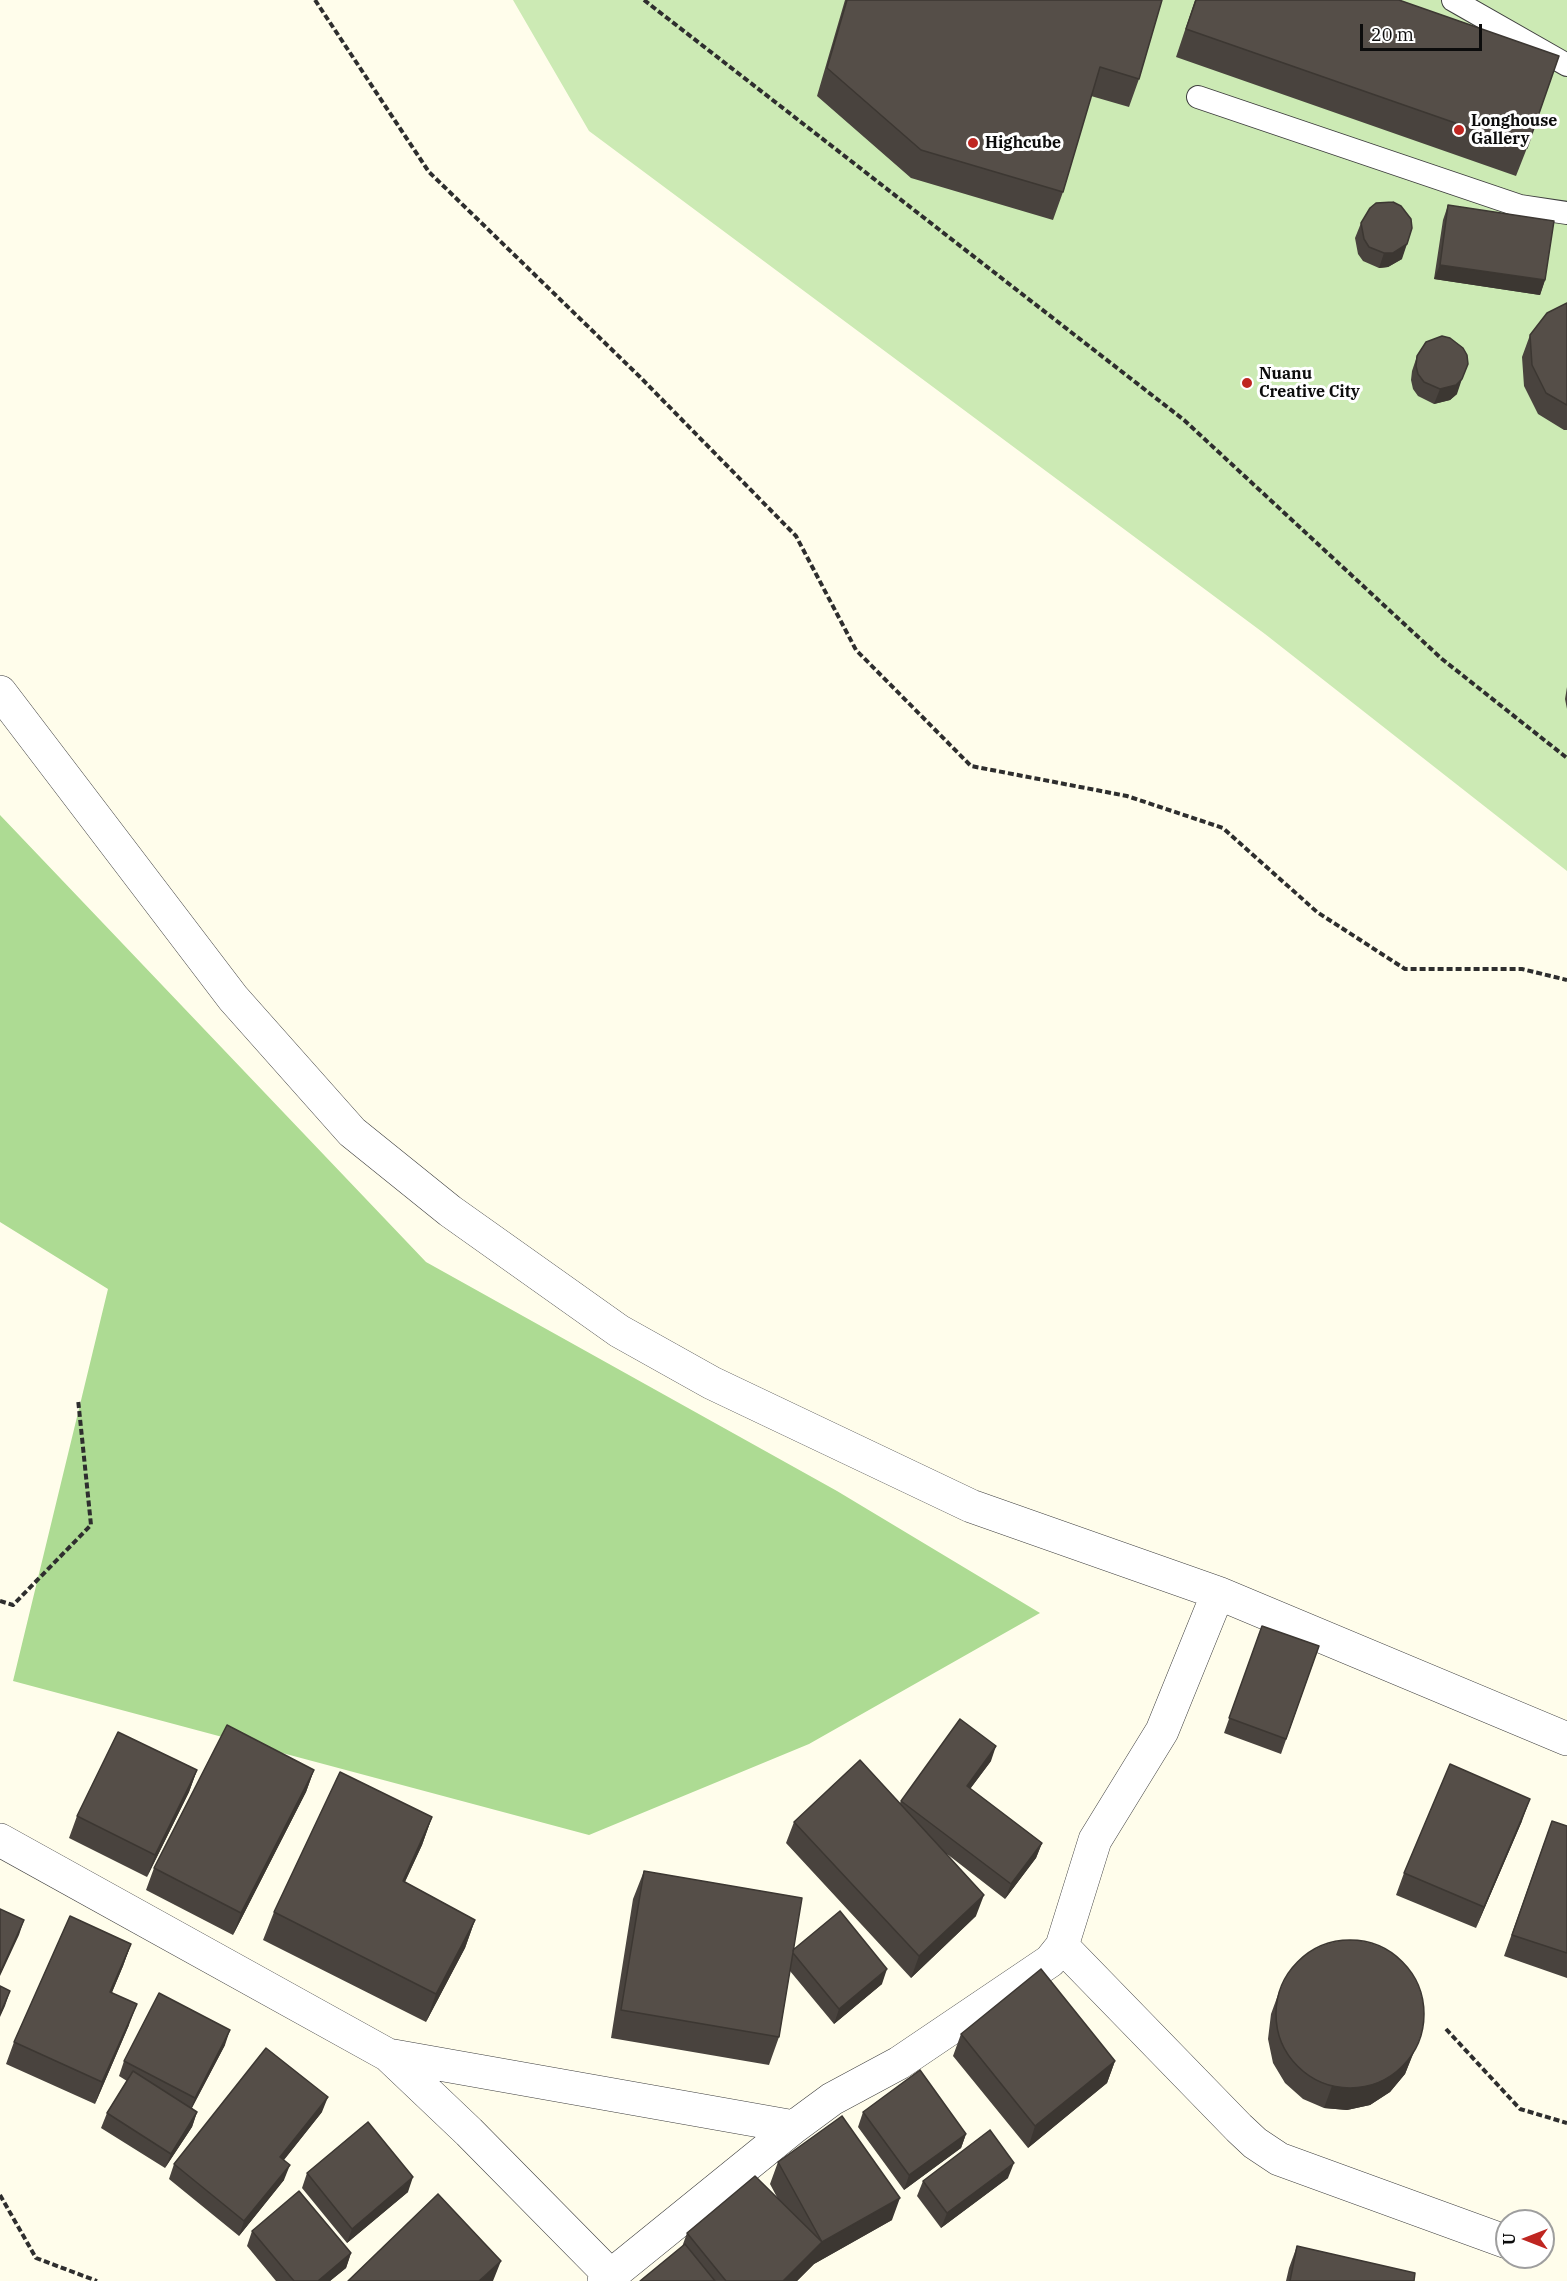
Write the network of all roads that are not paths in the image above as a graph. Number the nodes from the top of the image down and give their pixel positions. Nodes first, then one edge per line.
1 (1453, 0) edge
2 (1567, 65) edge
3 (1198, 97) dead end
4 (1567, 213) edge
5 (0, 692) edge
6 (1218, 1593) junction
7 (1567, 1739) edge
8 (0, 1840) edge
9 (1062, 1946) junction
10 (388, 2055) junction
11 (794, 2127) junction
12 (1495, 2238) edge
13 (607, 2278) edge

1 - 2 lane
3 - 4 lane
5 - 6 street
6 - 7 street
6 - 9 street
8 - 10 street
9 - 11 street
9 - 12 street
10 - 11 street
10 - 13 street
11 - 13 street

